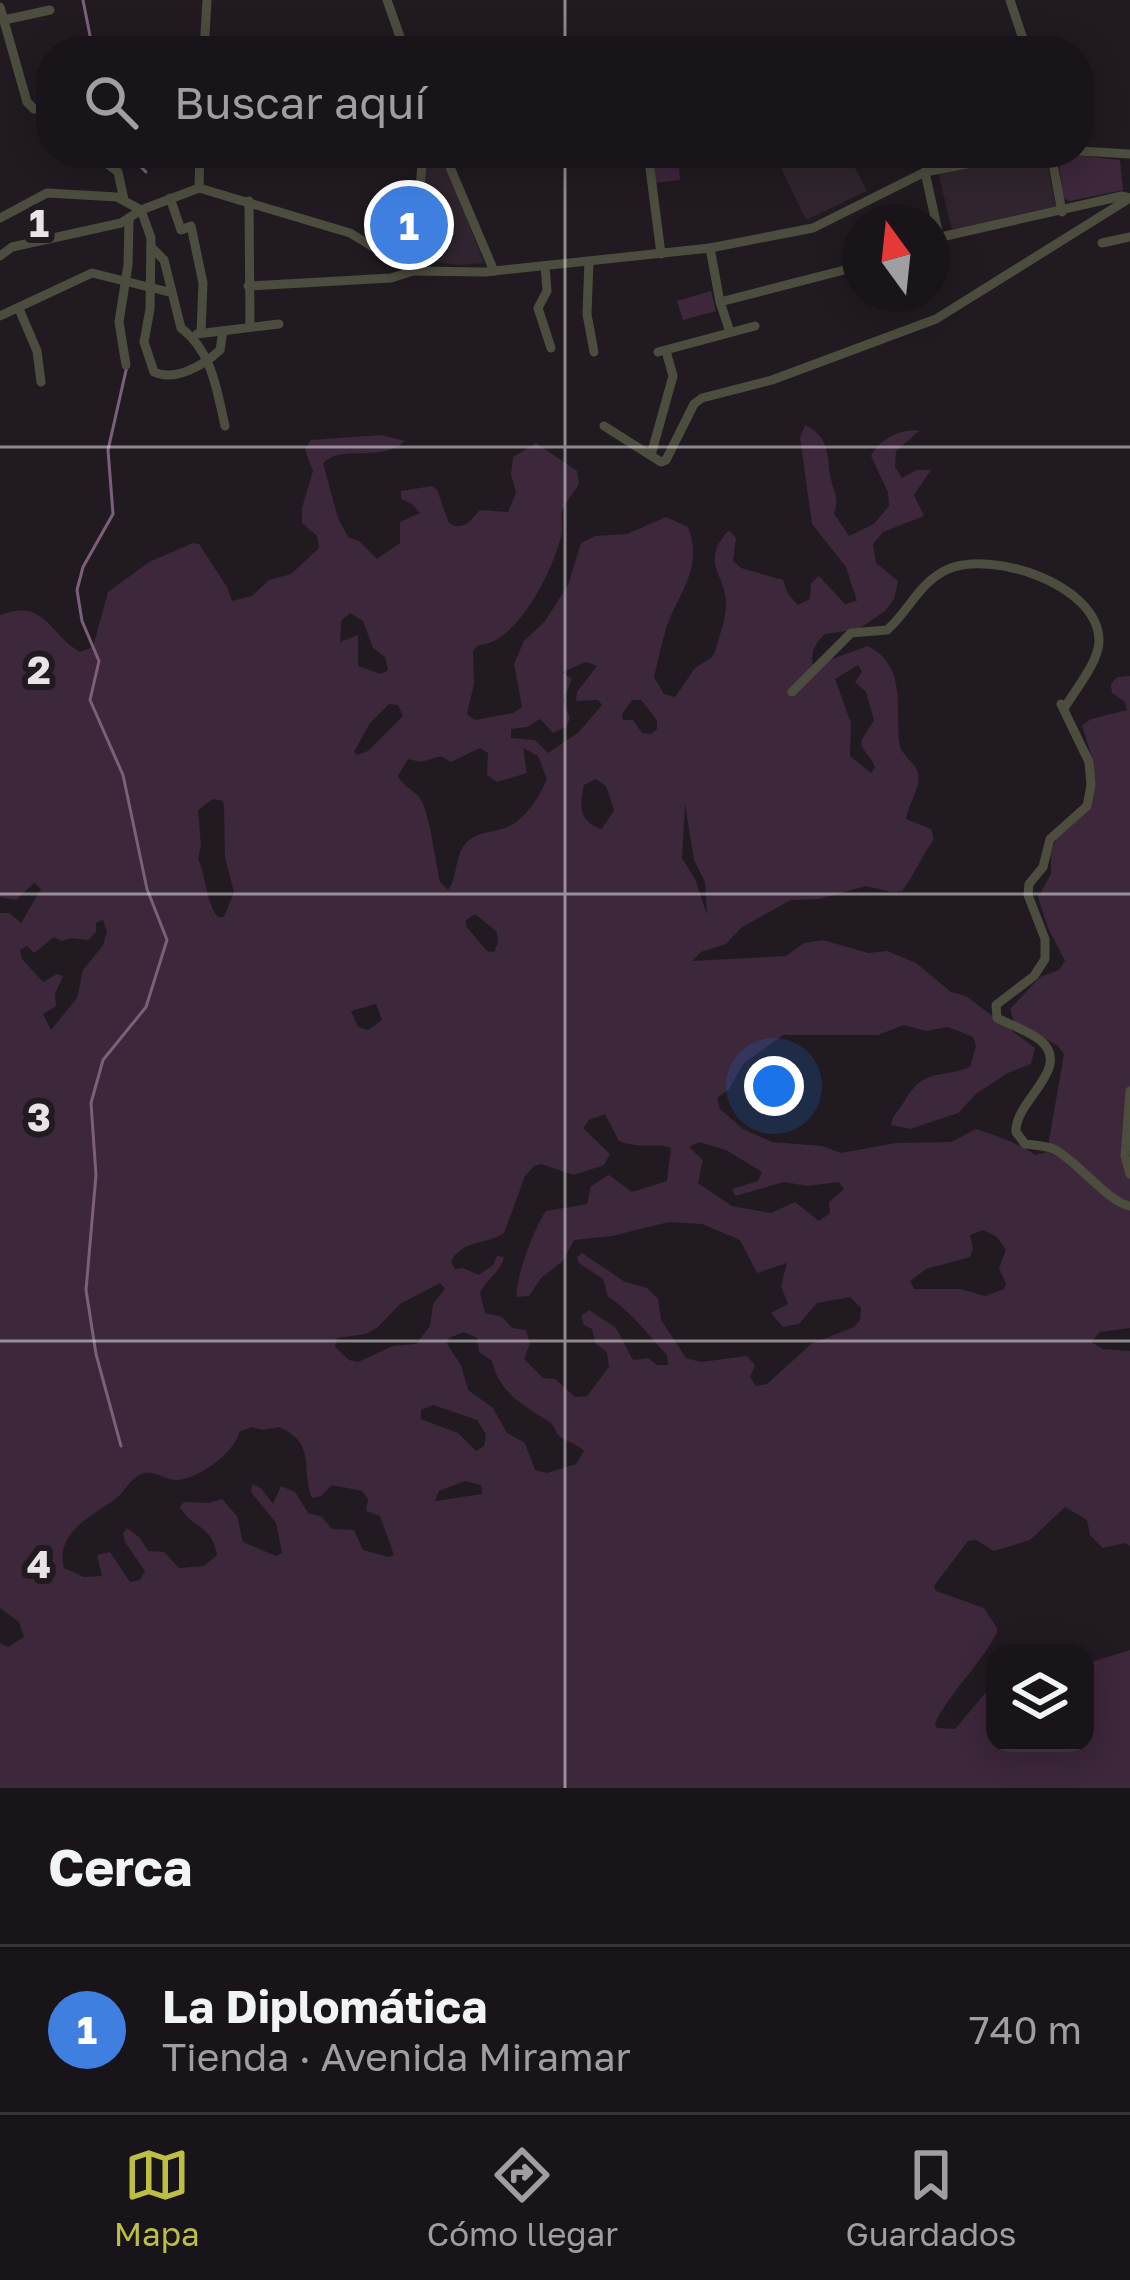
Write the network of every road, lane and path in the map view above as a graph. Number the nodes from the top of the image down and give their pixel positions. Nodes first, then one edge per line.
1 (207, 0) edge
2 (387, 0) edge
3 (1010, 0) edge
4 (0, 8) edge
5 (50, 10) dead end
6 (4, 20) junction
7 (206, 36) edge
8 (400, 36) edge
9 (1019, 36) edge
10 (36, 109) edge
11 (1094, 152) edge
12 (1130, 154) edge
13 (113, 168) edge
14 (200, 168) edge
15 (422, 168) edge
16 (450, 168) edge
17 (650, 168) edge
18 (937, 168) edge
19 (1054, 168) edge
20 (925, 172) junction
21 (199, 188) junction
22 (170, 198) junction
23 (1130, 198) edge
24 (124, 200) junction
25 (249, 201) junction
26 (930, 204) edge
27 (142, 210) junction
28 (1062, 212) junction
29 (0, 218) edge
30 (129, 220) junction
31 (950, 234) edge
32 (1130, 237) edge
33 (1102, 243) dead end
34 (151, 247) junction
35 (710, 248) junction
36 (661, 254) junction
37 (0, 256) edge
38 (589, 261) junction
39 (545, 266) junction
40 (494, 271) junction
41 (842, 271) edge
42 (413, 272) junction
43 (127, 280) junction
44 (248, 286) junction
45 (150, 290) junction
46 (169, 292) junction
47 (721, 302) junction
48 (19, 309) junction
49 (0, 316) edge
50 (279, 325) dead end
51 (755, 326) dead end
52 (250, 327) junction
53 (223, 331) junction
54 (730, 332) junction
55 (196, 334) junction
56 (551, 348) dead end
57 (593, 352) dead end
58 (207, 361) junction
59 (126, 365) dead end
60 (41, 382) dead end
61 (225, 426) dead end
62 (604, 426) dead end
63 (651, 455) junction
64 (792, 692) dead end
65 (1130, 1091) edge
66 (1130, 1174) edge
67 (1130, 1206) edge

1 - 7 street
2 - 8 street
3 - 9 street
4 - 6 street
5 - 6 street
6 - 10 street
11 - 12 street
13 - 24 street
14 - 21 street
15 - 42 street
16 - 40 street
17 - 36 street
18 - 20 street
19 - 28 street
20 - 26 street
20 - 35 street
21 - 22 street
21 - 25 street
22 - 27 street
22 - 55 street
23 - 28 street
23 - 63 street
24 - 27 street
24 - 29 street
25 - 42 street
25 - 44 street
27 - 30 street
27 - 34 street
28 - 31 street
30 - 37 street
30 - 43 street
32 - 33 street
34 - 45 street
34 - 46 street
35 - 36 street
35 - 47 street
36 - 38 street
38 - 39 street
38 - 57 street
39 - 40 street
39 - 56 street
40 - 42 street
41 - 47 street
42 - 44 street
43 - 45 street
43 - 48 street
43 - 59 street
44 - 52 street
45 - 46 street
45 - 58 street
46 - 55 street
47 - 54 street
48 - 49 street
48 - 60 street
50 - 52 street
51 - 54 street
52 - 53 street
53 - 55 street
53 - 58 street
54 - 63 street
55 - 58 street
58 - 61 street
62 - 63 street
64 - 67 street
65 - 66 street

